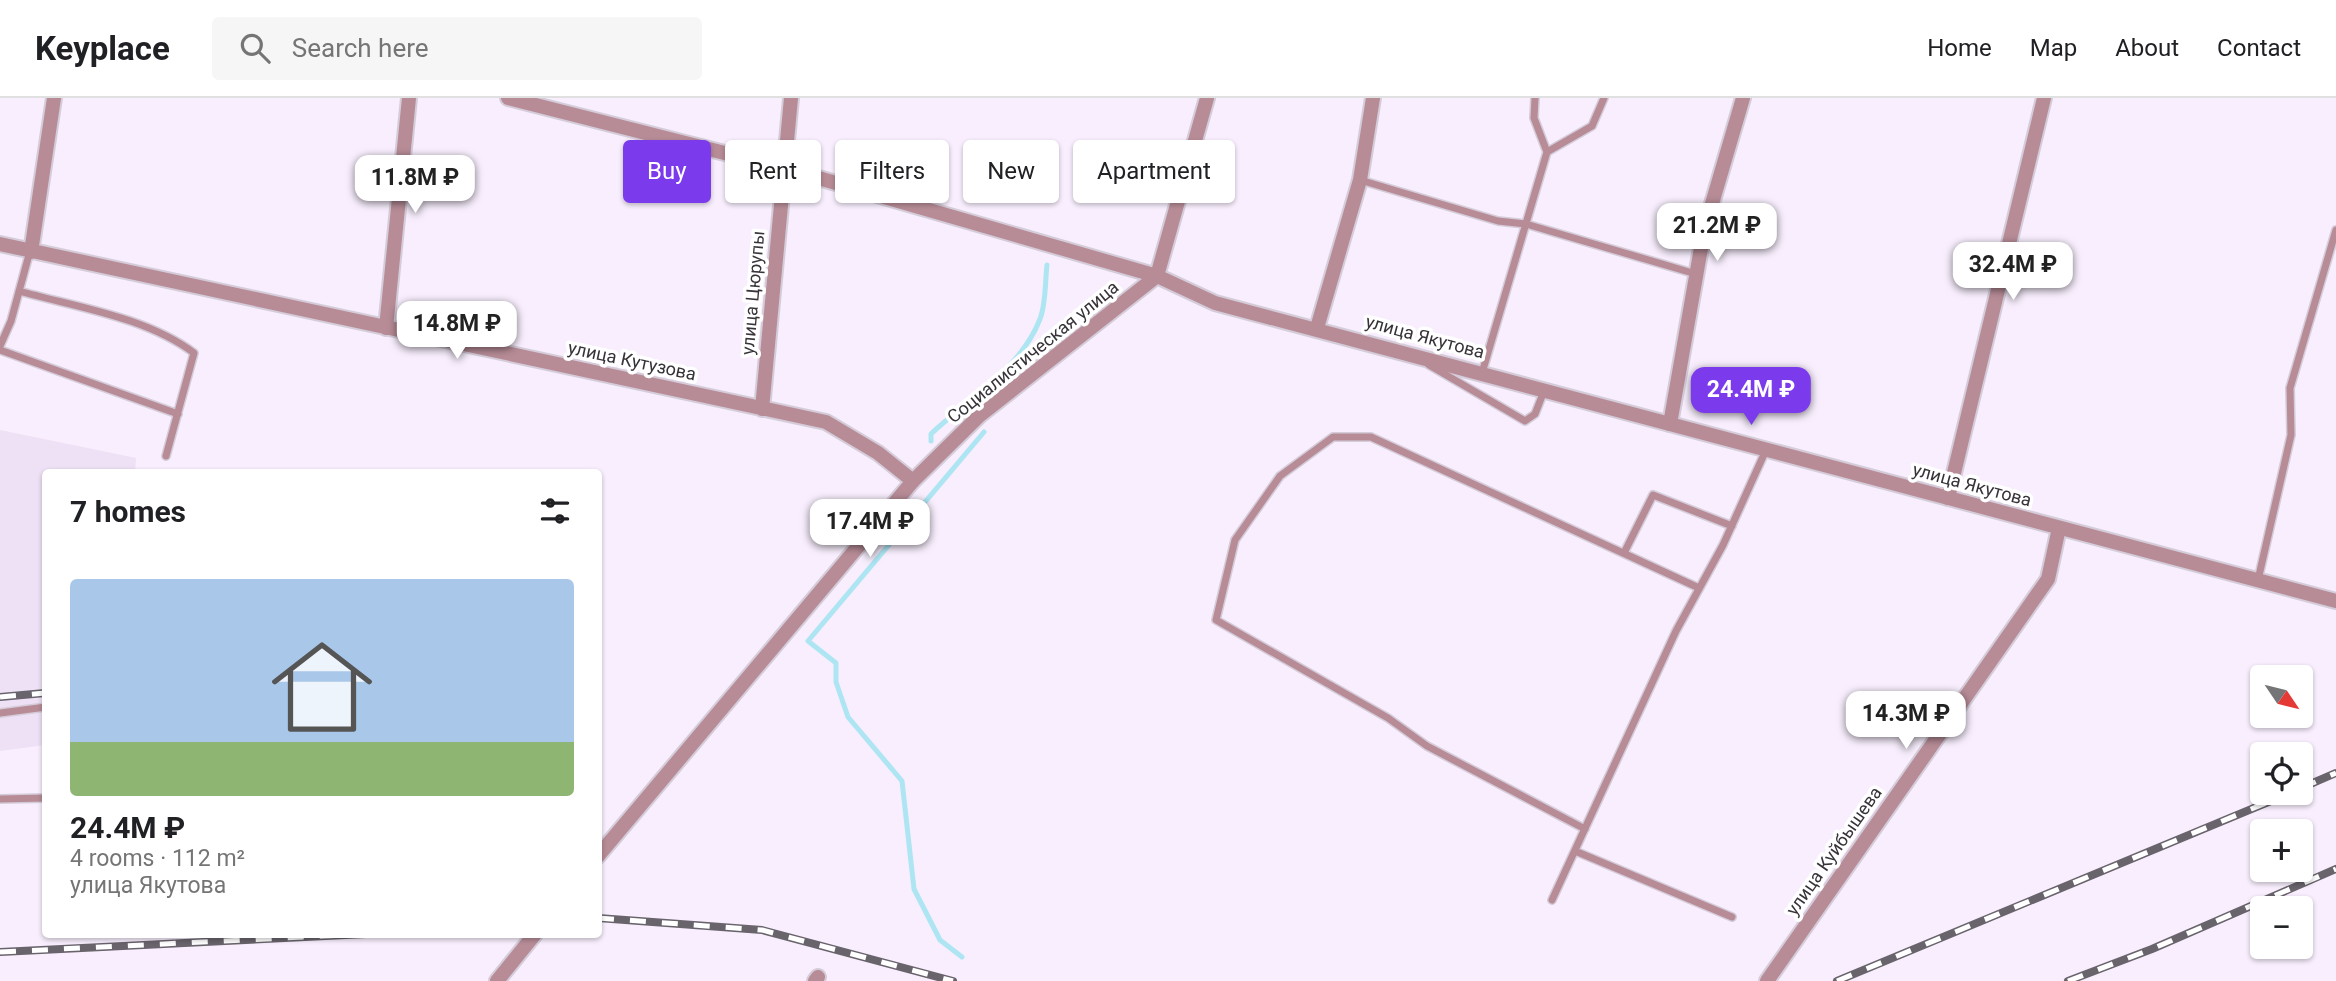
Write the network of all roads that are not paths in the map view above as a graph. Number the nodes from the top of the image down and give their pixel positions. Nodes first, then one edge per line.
1 (54, 98) edge
2 (410, 98) edge
3 (508, 98) edge
4 (791, 98) edge
5 (1206, 98) edge
6 (1373, 98) edge
7 (1535, 98) edge
8 (1595, 98) edge
9 (1743, 98) edge
10 (2044, 98) edge
11 (1604, 99) edge
12 (787, 140) edge
13 (1547, 152) junction
14 (725, 153) edge
15 (821, 179) edge
16 (1360, 180) junction
17 (781, 203) edge
18 (1526, 224) junction
19 (2336, 230) edge
20 (0, 244) edge
21 (30, 251) junction
22 (1697, 275) junction
23 (1157, 276) junction
24 (19, 291) junction
25 (386, 328) junction
26 (1317, 328) junction
27 (0, 348) edge
28 (1409, 353) junction
29 (1482, 373) junction
30 (1545, 390) junction
31 (762, 409) junction
32 (178, 414) junction
33 (1670, 424) junction
34 (1766, 450) junction
35 (166, 456) dead end
36 (913, 481) junction
37 (1948, 498) junction
38 (1732, 526) junction
39 (2059, 528) junction
40 (1624, 553) junction
41 (2258, 580) junction
42 (1699, 588) junction
43 (2336, 601) edge
44 (42, 708) edge
45 (0, 713) edge
46 (42, 798) edge
47 (0, 799) edge
48 (1585, 829) junction
49 (1575, 850) junction
50 (602, 851) edge
51 (1552, 900) dead end
52 (1732, 916) dead end
53 (532, 938) edge
54 (497, 981) edge
55 (1767, 981) edge

1 - 21 street
2 - 25 street
3 - 14 street, улица Якутова
4 - 12 street, улица Цюрупы
5 - 23 street
6 - 16 street
7 - 13 lane
8 - 11 lane
9 - 22 street
10 - 37 street
11 - 13 lane
13 - 18 lane
15 - 23 street, улица Якутова
16 - 18 lane
16 - 26 street
17 - 31 street, улица Цюрупы
18 - 22 lane
18 - 29 lane
19 - 41 lane
20 - 21 street, улица Кутузова
21 - 24 lane
21 - 25 street, улица Кутузова
22 - 33 street
23 - 26 street, улица Якутова
23 - 36 street, Социалистическая улица
24 - 27 lane
24 - 32 lane
25 - 31 street, улица Кутузова
26 - 28 street, улица Якутова
27 - 32 lane
28 - 29 street, улица Якутова
28 - 30 lane
29 - 30 street, улица Якутова
30 - 33 street, улица Якутова
31 - 36 street, улица Кутузова
32 - 35 lane
33 - 34 street, улица Якутова
34 - 37 street, улица Якутова
34 - 38 lane
36 - 50 street, Социалистическая улица
37 - 39 street, улица Якутова
38 - 40 lane
38 - 42 lane
39 - 41 street, улица Якутова
39 - 55 street, улица Куйбышева
40 - 42 lane
40 - 48 lane
41 - 43 street, улица Якутова
42 - 48 lane
44 - 45 lane
46 - 47 lane
48 - 49 lane
49 - 51 lane
49 - 52 lane
53 - 54 street

